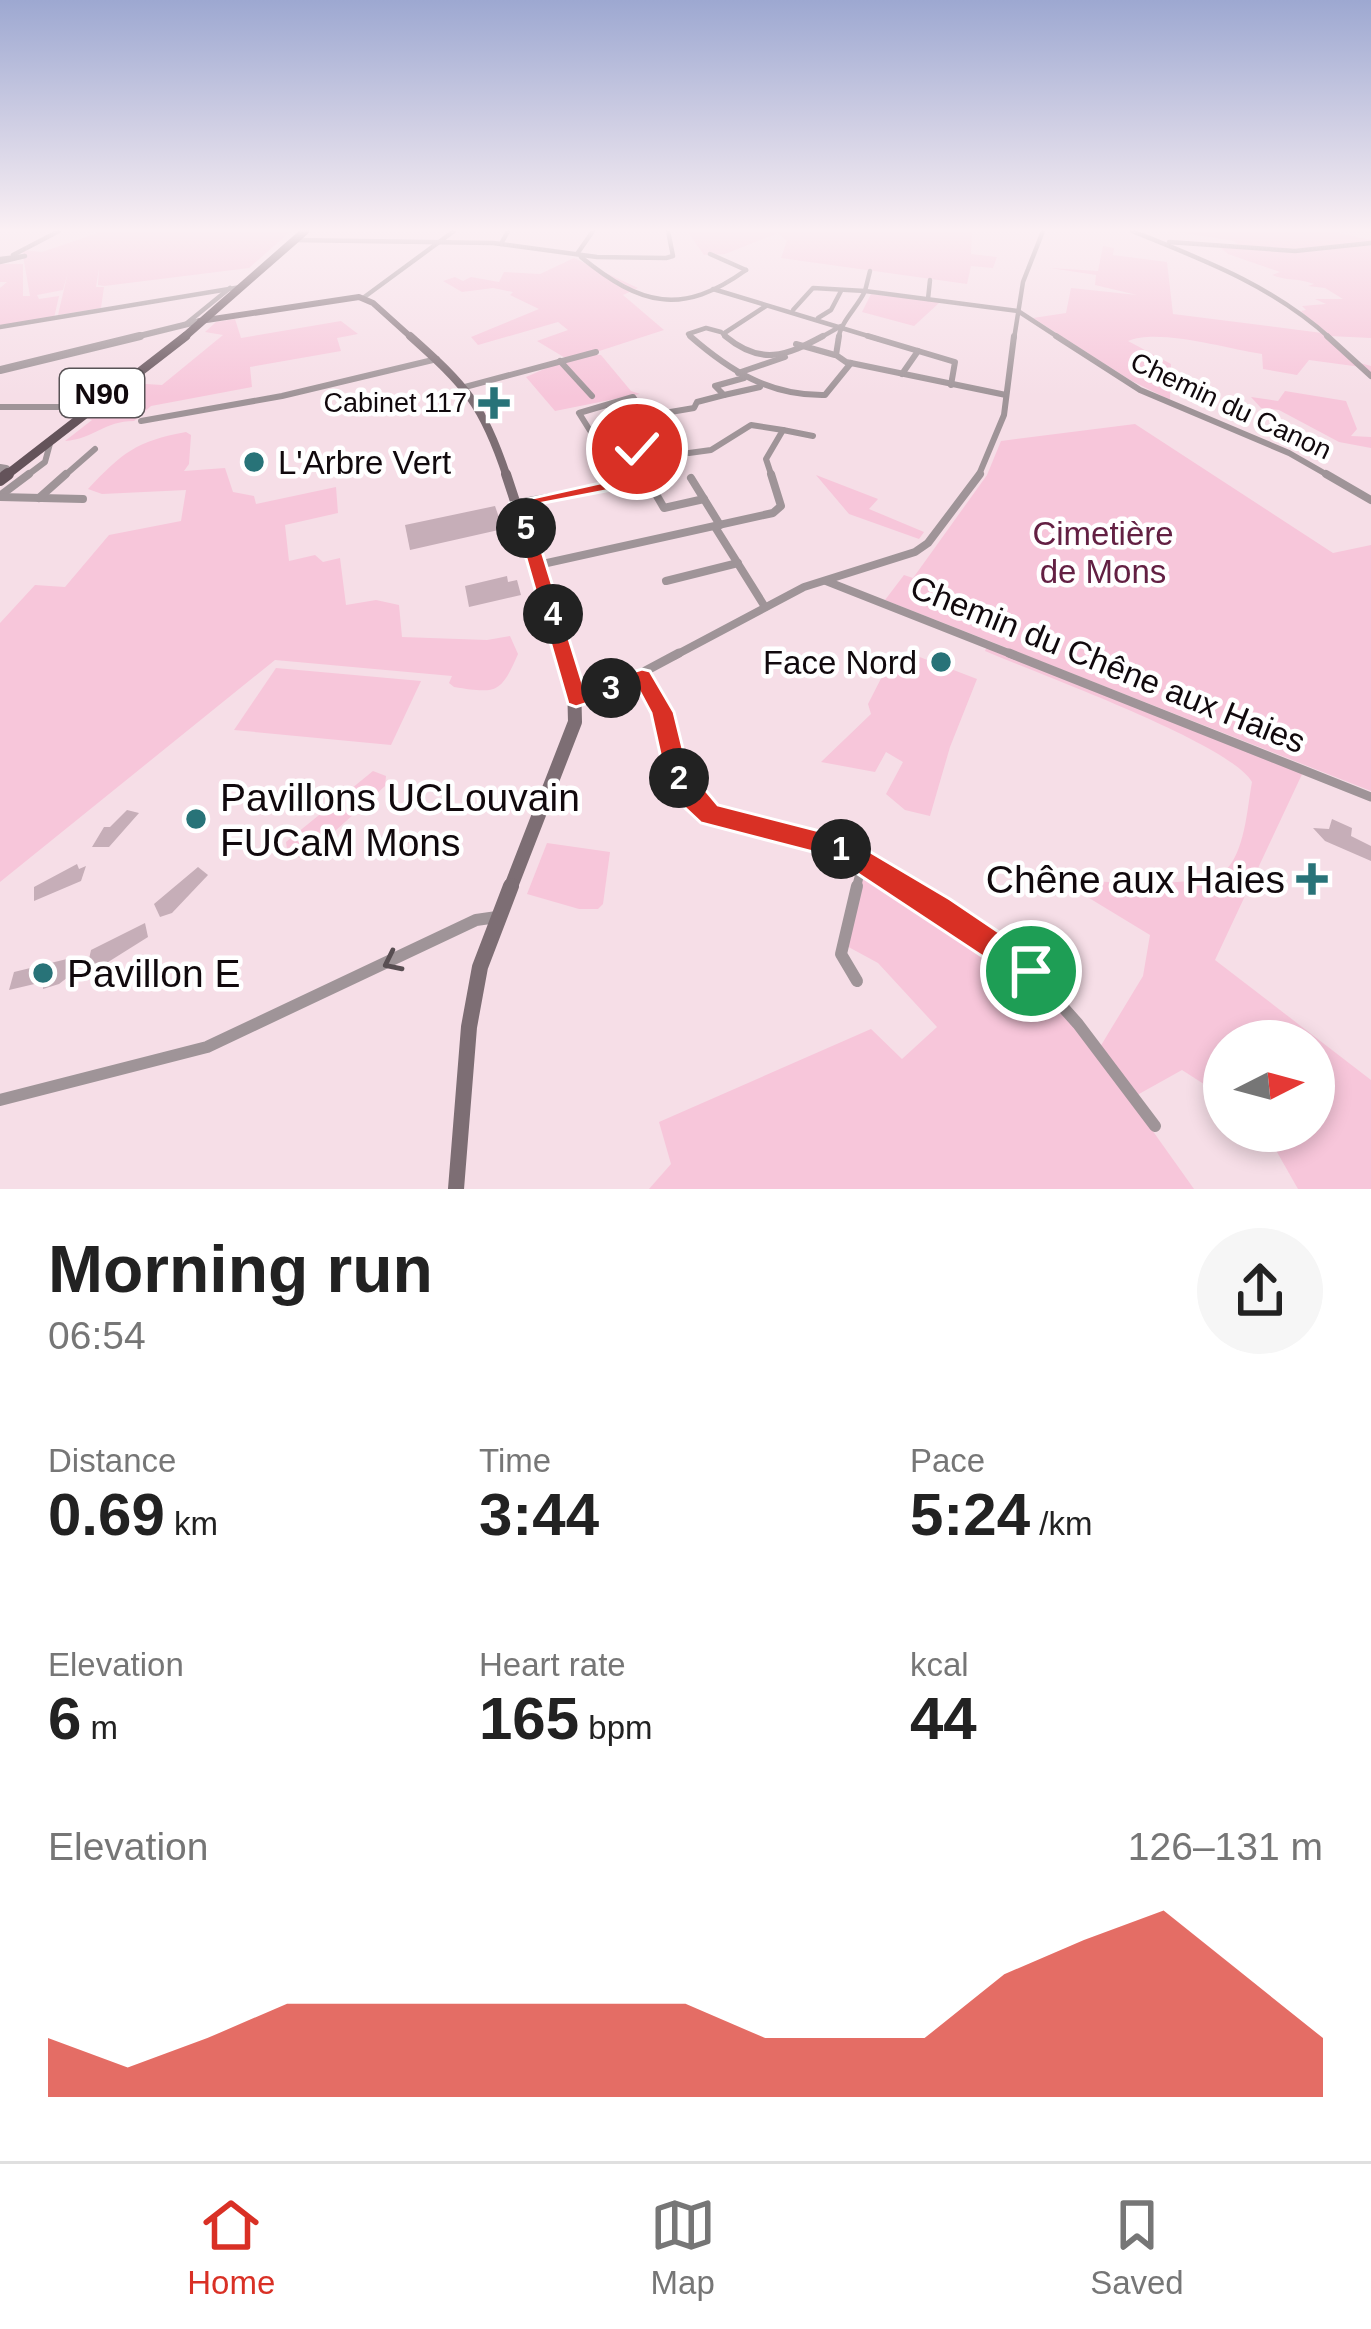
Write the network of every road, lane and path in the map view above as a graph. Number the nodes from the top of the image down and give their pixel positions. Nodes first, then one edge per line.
1 (379, 286) edge
2 (631, 286) edge
3 (718, 286) edge
4 (866, 286) edge
5 (929, 286) edge
6 (1023, 286) edge
7 (1255, 286) edge
8 (231, 287) junction
9 (242, 287) joint
10 (713, 289) junction
11 (865, 290) junction
12 (841, 291) junction
13 (363, 298) junction
14 (928, 298) junction
15 (767, 305) junction
16 (793, 310) junction
17 (1015, 310) junction
18 (818, 318) junction
19 (200, 321) junction
20 (188, 323) junction
21 (841, 326) junction
22 (0, 327) edge
23 (721, 332) junction
24 (796, 344) dead end
25 (805, 346) junction
26 (918, 350) junction
27 (596, 352) dead end
28 (836, 355) junction
29 (787, 356) junction
30 (436, 359) junction
31 (560, 361) junction
32 (851, 363) junction
33 (0, 370) edge
34 (902, 374) junction
35 (740, 375) junction
36 (1371, 376) edge
37 (951, 385) junction
38 (762, 386) junction
39 (465, 387) junction
40 (724, 395) junction
41 (1006, 395) junction
42 (592, 397) dead end
43 (0, 407) edge
44 (83, 407) junction
45 (647, 416) junction
46 (141, 422) dead end
47 (783, 430) junction
48 (813, 436) dead end
49 (51, 440) junction
50 (95, 448) dead end
51 (689, 453) dead end
52 (642, 468) junction
53 (1, 473) edge
54 (620, 473) junction
55 (691, 478) dead end
56 (623, 484) junction
57 (0, 496) edge
58 (657, 496) dead end
59 (39, 498) junction
60 (83, 499) dead end
61 (704, 499) junction
62 (1371, 500) edge
63 (518, 503) junction
64 (717, 526) junction
65 (738, 563) junction
66 (538, 565) junction
67 (825, 580) junction
68 (666, 581) dead end
69 (765, 607) junction
70 (642, 677) junction
71 (576, 698) junction
72 (1371, 797) edge
73 (863, 861) junction
74 (499, 917) junction
75 (857, 980) dead end
76 (0, 1100) edge
77 (1155, 1126) dead end
78 (456, 1189) edge

1 - 13 street
2 - 10 street
3 - 10 street
4 - 11 street
5 - 14 street
6 - 17 street
7 - 36 street
8 - 9 street
8 - 20 street
8 - 22 street
9 - 19 main road, N90
10 - 15 street
11 - 12 street
11 - 14 street
11 - 21 street
12 - 16 street
12 - 18 street
13 - 19 main road
13 - 30 main road
14 - 17 street
15 - 16 street
15 - 23 street
16 - 18 street
17 - 41 street
17 - 62 street, Chemin du Canon
18 - 21 street
19 - 20 street
19 - 44 main road, N90
19 - 49 main road, N90
20 - 33 street
21 - 25 street
21 - 26 street
21 - 28 street
23 - 29 street
23 - 35 street
24 - 25 street
25 - 28 street
25 - 29 street
26 - 34 street
26 - 37 street
27 - 31 street
28 - 32 street
29 - 35 street
30 - 39 main road
30 - 46 street
31 - 39 street
31 - 42 street
32 - 34 street
32 - 38 street
34 - 37 street
35 - 38 street
35 - 40 street
37 - 41 street
38 - 40 street
39 - 63 main road
40 - 45 street
41 - 67 street
43 - 44 street
44 - 53 main road, N90
45 - 52 street
45 - 54 street
47 - 48 street
47 - 51 street
47 - 64 street
49 - 53 main road, N90
49 - 57 street
50 - 59 street
52 - 54 street
52 - 56 street
54 - 56 street
55 - 61 street
56 - 63 street
57 - 59 street
58 - 61 street
59 - 60 street
61 - 64 street
63 - 66 main road
64 - 65 street
64 - 66 street
65 - 68 street
65 - 69 street
66 - 71 main road
67 - 69 street
67 - 72 street, Chemin du Chêne aux Haies
69 - 70 street
70 - 71 street
70 - 73 street
71 - 74 main road
73 - 75 street
73 - 77 street
74 -> 76 street
74 - 78 main road

